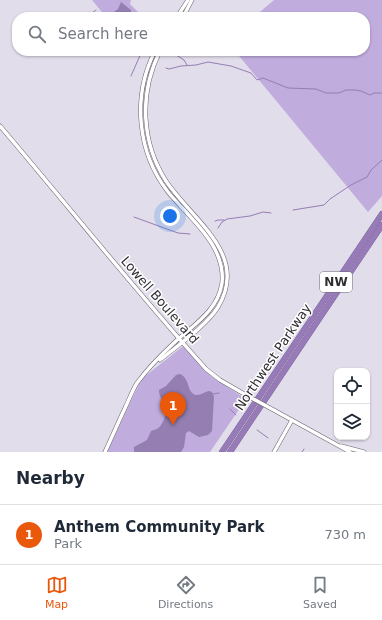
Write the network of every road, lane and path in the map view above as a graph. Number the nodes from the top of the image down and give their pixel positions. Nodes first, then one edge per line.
1 (188, 0) edge
2 (192, 0) edge
3 (180, 12) edge
4 (186, 12) edge
5 (153, 56) edge
6 (158, 56) edge
7 (0, 126) edge
8 (382, 214) edge
9 (382, 225) edge
10 (180, 338) junction
11 (183, 341) junction
12 (148, 372) junction
13 (292, 420) junction
14 (338, 446) junction
15 (105, 452) edge
16 (222, 452) edge
17 (230, 452) edge
18 (274, 452) edge
19 (350, 452) edge
20 (364, 452) edge

1 - 3 main road
2 - 4 main road
5 - 10 main road
6 - 11 main road
7 - 10 main road, Lowell Boulevard
8 - 16 highway, Northwest Parkway / NW
9 - 17 highway, Northwest Parkway / NW
10 - 11 main road, Lowell Boulevard
10 - 12 main road
11 - 12 main road
11 - 13 main road, Lowell Boulevard, bridge
12 - 15 main road
13 - 14 main road, Lowell Boulevard
13 - 18 main road
14 - 19 main road, Lowell Boulevard
14 - 20 main road, Lowell Boulevard

